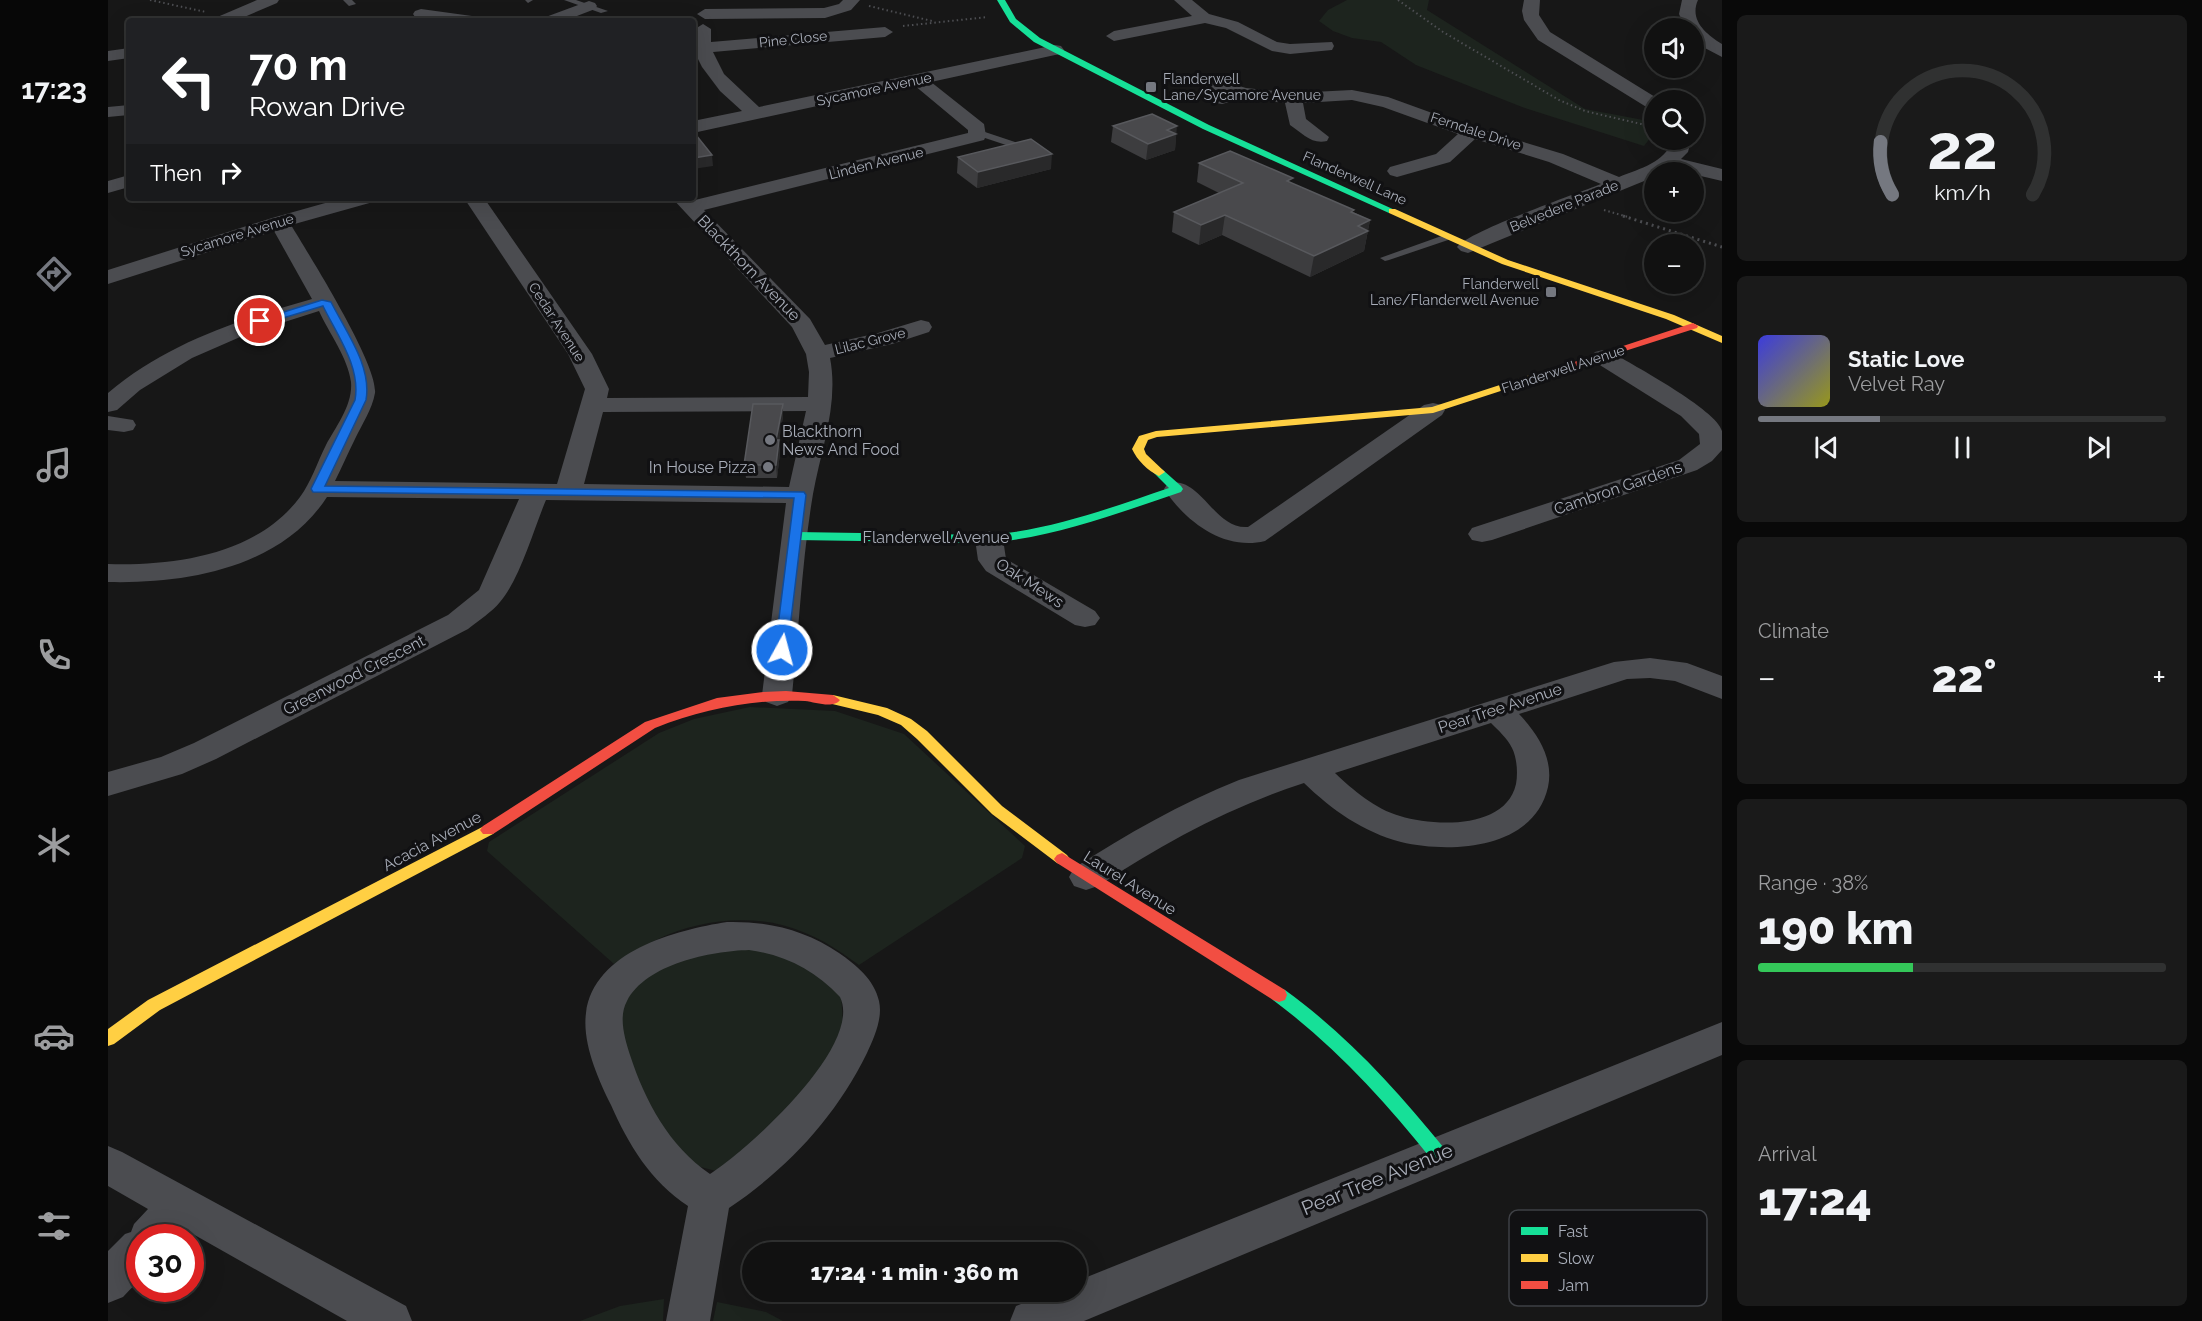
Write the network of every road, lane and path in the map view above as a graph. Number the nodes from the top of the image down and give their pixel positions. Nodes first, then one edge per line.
1 (150, 0) edge
2 (271, 0) edge
3 (446, 0) edge
4 (568, 0) edge
5 (1001, 0) edge
6 (1182, 0) edge
7 (1398, 0) edge
8 (1532, 0) edge
9 (1690, 0) edge
10 (851, 1) edge
11 (707, 7) edge
12 (596, 8) joint
13 (1009, 15) junction
14 (1203, 17) junction
15 (215, 18) edge
16 (228, 18) edge
17 (415, 18) edge
18 (560, 18) edge
19 (1687, 18) edge
20 (936, 22) junction
21 (888, 33) joint
22 (1115, 36) dead end
23 (1704, 39) edge
24 (1326, 46) dead end
25 (701, 48) junction
26 (1055, 50) junction
27 (1722, 52) edge
28 (126, 53) edge
29 (108, 56) edge
30 (712, 70) junction
31 (696, 71) edge
32 (918, 80) junction
33 (1212, 83) dead end
34 (1244, 93) junction
35 (1293, 98) junction
36 (1644, 98) edge
37 (1222, 99) dead end
38 (126, 110) edge
39 (108, 112) edge
40 (756, 114) junction
41 (1644, 125) edge
42 (696, 126) edge
43 (1472, 132) junction
44 (979, 133) junction
45 (1320, 137) dead end
46 (1030, 150) edge
47 (1679, 150) edge
48 (1668, 162) edge
49 (1397, 171) dead end
50 (1704, 171) edge
51 (1644, 173) edge
52 (1722, 176) edge
53 (126, 182) edge
54 (1618, 184) junction
55 (108, 187) edge
56 (696, 200) edge
57 (355, 201) edge
58 (476, 201) edge
59 (1575, 201) junction
60 (686, 202) edge
61 (279, 222) junction
62 (1447, 237) junction
63 (1468, 247) junction
64 (1722, 247) edge
65 (1385, 258) dead end
66 (108, 277) edge
67 (326, 302) junction
68 (1693, 326) junction
69 (921, 327) dead end
70 (1722, 340) edge
71 (818, 354) junction
72 (1603, 357) junction
73 (820, 404) junction
74 (108, 405) edge
75 (593, 405) junction
76 (1433, 410) junction
77 (317, 489) junction
78 (1176, 489) junction
79 (535, 493) junction
80 (568, 493) junction
81 (800, 495) junction
82 (1482, 534) dead end
83 (796, 536) junction
84 (989, 539) junction
85 (108, 573) edge
86 (1085, 618) dead end
87 (1722, 689) edge
88 (777, 695) junction
89 (1497, 709) junction
90 (1310, 769) junction
91 (108, 784) edge
92 (1086, 877) junction
93 (1722, 1038) edge
94 (108, 1039) edge
95 (1438, 1154) junction
96 (108, 1165) edge
97 (710, 1197) junction
98 (178, 1206) junction
99 (162, 1224) edge
100 (126, 1263) edge
101 (108, 1282) edge
102 (390, 1321) edge
103 (688, 1321) edge
104 (1032, 1321) edge

1 - 15 path
2 - 16 street
3 - 17 street
4 - 12 lane
5 - 13 street, Flanderwell Lane
6 - 14 street
7 - 41 path
8 - 36 street
9 - 19 street
10 - 11 street
10 - 20 path
11 - 25 street
12 - 18 street
13 - 20 path
13 - 26 street, Flanderwell Lane
14 - 22 street
14 - 24 street
20 - 21 path
21 - 25 street, Pine Close
23 - 27 street
25 - 30 street
26 - 32 street, Sycamore Avenue
26 - 62 street, Flanderwell Lane
28 - 29 street
30 - 31 street
30 - 40 street
32 - 40 street, Sycamore Avenue
32 - 44 street
33 - 34 street, Ferndale Drive
34 - 35 street, Ferndale Drive
34 - 37 street, Ferndale Drive
35 - 43 street, Ferndale Drive
35 - 45 street
38 - 39 street
40 - 42 street, Sycamore Avenue
43 - 49 street
43 - 54 street, Ferndale Drive
44 - 46 lane
44 - 56 street, Linden Avenue
47 - 48 street
50 - 52 street
51 - 54 street, Belvedere Parade
53 - 55 street
54 - 59 street, Belvedere Parade
57 - 61 street, Sycamore Avenue
58 - 75 street, Cedar Avenue
59 - 63 street, Belvedere Parade
59 - 64 path
60 - 71 street, Blackthorn Avenue
61 - 66 street, Sycamore Avenue
61 - 67 street
62 - 63 street, Flanderwell Lane
62 - 65 lane
63 - 68 street, Flanderwell Lane
67 - 74 street
67 - 77 street
68 - 70 street, Flanderwell Lane
68 - 72 street, Flanderwell Avenue
69 - 71 street, Lilac Grove
71 - 73 street, Blackthorn Avenue
72 - 76 street, Flanderwell Avenue
72 - 82 street, Cambron Gardens
73 - 75 street
73 - 81 street, Blackthorn Avenue
75 - 80 street, Cedar Avenue
76 - 78 street, Flanderwell Avenue
76 - 78 street, Flanderwell Avenue
77 - 79 street
77 - 85 street
78 - 84 street, Flanderwell Avenue
79 - 80 street
79 - 91 street, Greenwood Crescent
80 - 81 street
81 - 83 street, Blackthorn Avenue
83 - 84 street, Flanderwell Avenue
83 - 88 street, Blackthorn Avenue
84 - 86 street, Oak Mews
87 - 89 street, Pear Tree Avenue
88 - 92 street, Laurel Avenue
88 - 94 street, Acacia Avenue
89 - 90 street, Pear Tree Avenue
89 - 90 street
90 - 92 street, Pear Tree Avenue
92 - 95 street, Laurel Avenue
93 - 95 street, Pear Tree Avenue
95 - 104 street, Pear Tree Avenue
96 - 98 street
97 - 97 street
97 - 103 street
98 - 99 street
98 - 102 street
100 - 101 street

